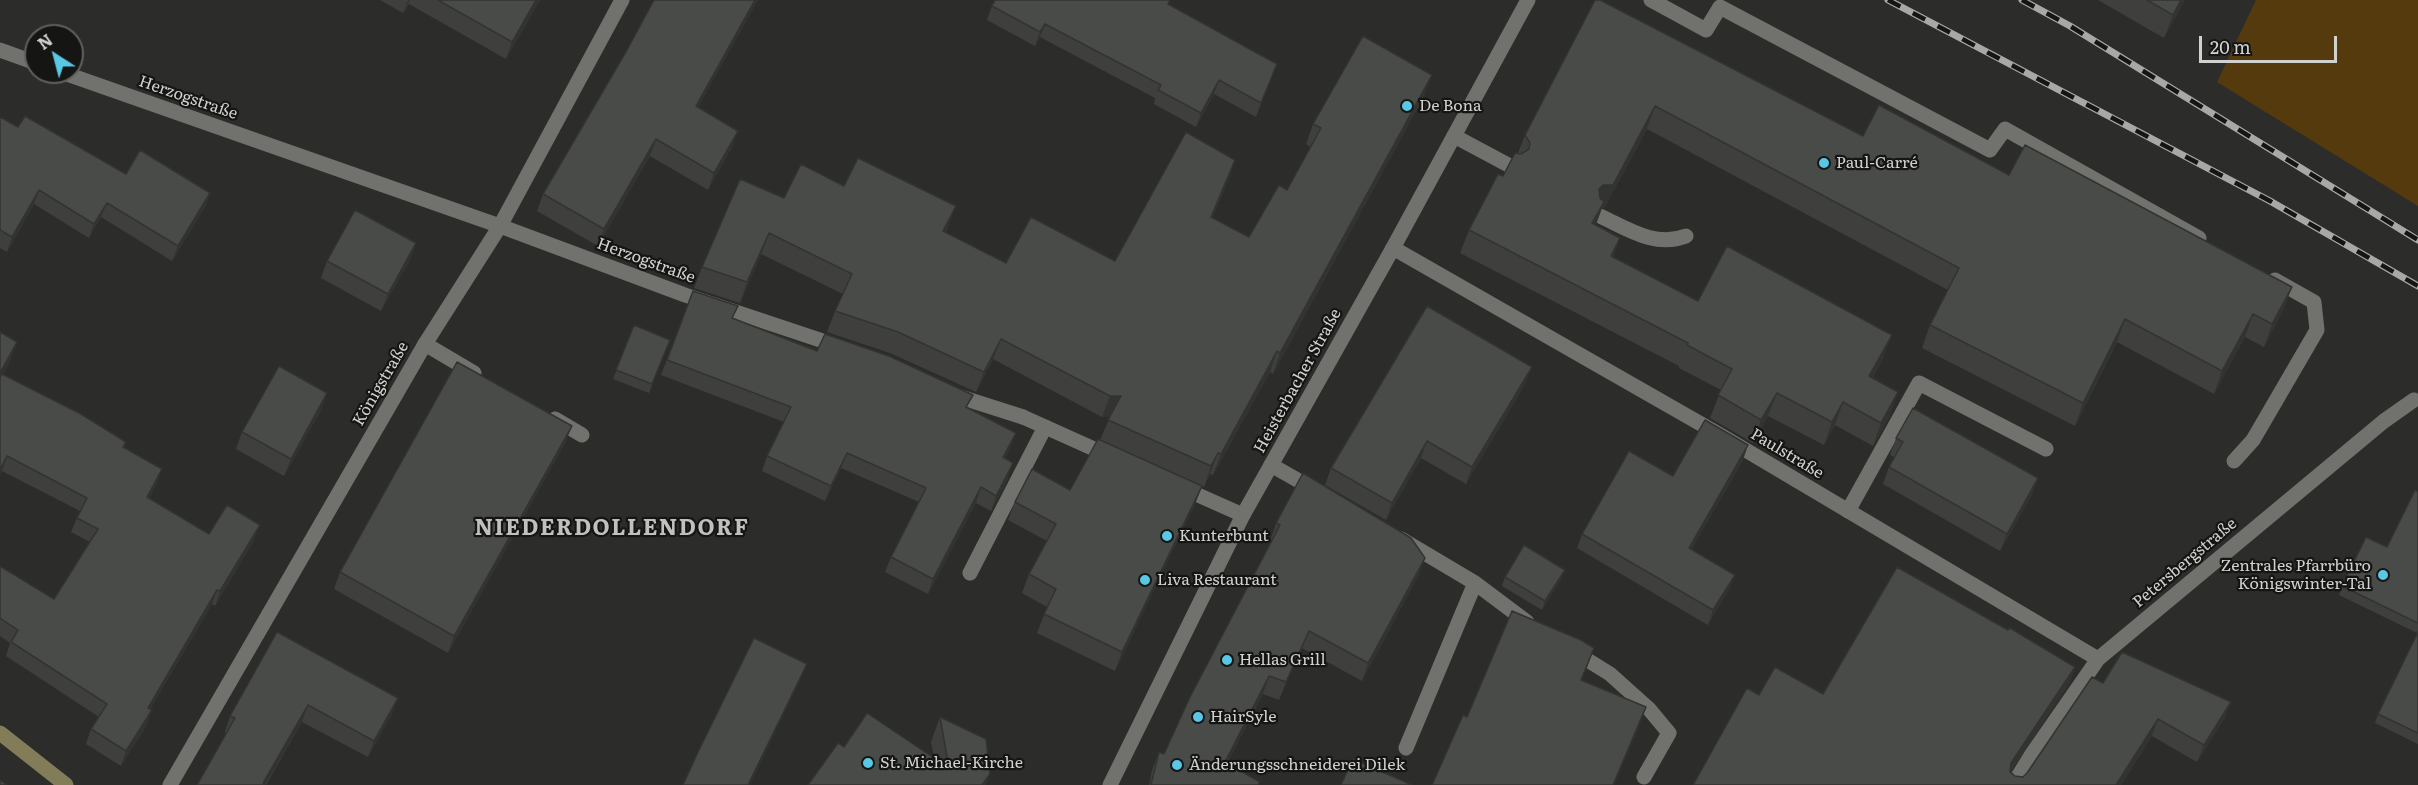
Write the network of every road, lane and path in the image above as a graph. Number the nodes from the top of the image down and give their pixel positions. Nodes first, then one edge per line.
1 (622, 0) edge
2 (1528, 0) edge
3 (1651, 0) edge
4 (0, 50) edge
5 (24, 59) edge
6 (84, 80) edge
7 (1454, 136) junction
8 (1512, 167) edge
9 (1600, 216) edge
10 (500, 225) junction
11 (1686, 236) dead end
12 (2211, 245) edge
13 (1393, 248) junction
14 (2262, 273) edge
15 (424, 344) junction
16 (854, 351) edge
17 (484, 378) edge
18 (940, 388) edge
19 (2414, 400) dead end
20 (543, 412) edge
21 (1045, 427) junction
22 (582, 435) dead end
23 (2046, 449) dead end
24 (2234, 461) dead end
25 (1128, 464) edge
26 (1271, 465) junction
27 (1170, 483) edge
28 (1332, 499) edge
29 (1848, 511) junction
30 (1243, 515) junction
31 (1393, 534) edge
32 (970, 573) dead end
33 (1475, 583) junction
34 (1540, 630) edge
35 (1560, 643) edge
36 (2098, 659) junction
37 (0, 734) edge
38 (1406, 748) dead end
39 (1644, 777) dead end
40 (66, 785) edge
41 (170, 785) edge
42 (1110, 785) edge
43 (2013, 785) edge

1 - 10 street, Königstraße
2 - 7 street, Heisterbacher Straße
3 - 12 street
4 - 5 street
6 - 10 street, Herzogstraße
7 - 8 street
7 - 13 street, Heisterbacher Straße
9 - 11 street
10 - 15 street, Königstraße
10 - 16 street, Herzogstraße
13 - 26 street, Heisterbacher Straße
13 - 29 street, Paulstraße
14 - 24 street
15 - 17 street
15 - 41 street, Königstraße
18 - 21 street
19 - 36 street, Petersbergstraße
20 - 22 street
21 - 25 street
21 - 32 street
23 - 29 street
26 - 28 street
26 - 30 street, Heisterbacher Straße
27 - 30 street
29 - 36 street, Paulstraße
30 - 42 street, Heisterbacher Straße
31 - 33 street
33 - 34 street
33 - 38 street
35 - 39 street
36 - 43 street, Petersbergstraße
37 - 40 main road

